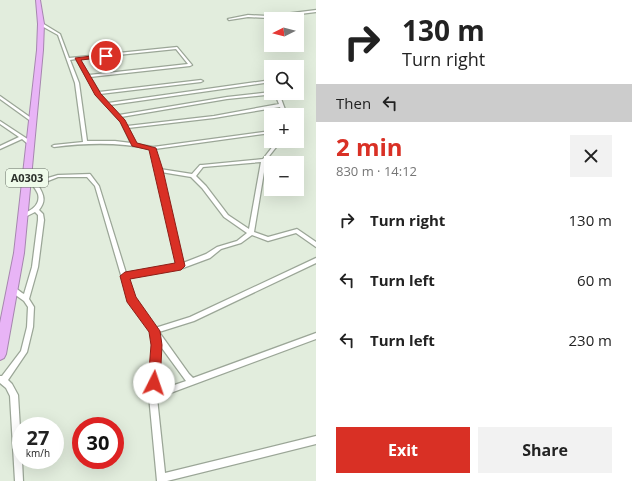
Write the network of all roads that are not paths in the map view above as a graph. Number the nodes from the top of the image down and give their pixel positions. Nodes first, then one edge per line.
1 (38, 0) edge
2 (316, 11) edge
3 (229, 18) dead end
4 (41, 24) junction
5 (78, 58) junction
6 (68, 59) junction
7 (88, 76) junction
8 (201, 81) dead end
9 (264, 82) edge
10 (97, 93) junction
11 (264, 94) edge
12 (0, 97) edge
13 (280, 100) edge
14 (107, 104) junction
15 (282, 105) junction
16 (283, 108) edge
17 (118, 116) junction
18 (33, 121) junction
19 (0, 122) edge
20 (125, 127) junction
21 (264, 133) edge
22 (21, 138) junction
23 (85, 141) junction
24 (30, 143) junction
25 (134, 144) junction
26 (54, 146) dead end
27 (0, 148) edge
28 (153, 148) junction
29 (273, 148) edge
30 (267, 156) edge
31 (264, 160) joint
32 (159, 170) junction
33 (193, 176) junction
34 (35, 184) junction
35 (26, 185) junction
36 (37, 211) junction
37 (23, 216) junction
38 (251, 233) junction
39 (316, 245) edge
40 (316, 260) edge
41 (181, 266) junction
42 (125, 276) junction
43 (12, 289) junction
44 (26, 299) junction
45 (154, 331) junction
46 (316, 336) edge
47 (0, 354) edge
48 (1, 380) edge
49 (192, 382) junction
50 (153, 396) junction
51 (316, 440) edge
52 (161, 480) edge
53 (19, 481) edge

1 - 4 highway, A0303
2 - 3 street
4 - 6 street
4 - 18 highway, A0303
5 - 6 street
5 - 7 street
5 - 7 street
6 - 23 street
7 - 10 street
8 - 10 street
9 - 14 street
10 - 14 street
11 - 17 street
12 - 18 street
13 - 15 street
14 - 17 street
15 - 16 street
15 - 20 street
17 - 20 street
18 - 24 highway, A0303
19 - 22 street
20 - 25 street
21 - 28 street
22 - 24 street
22 - 27 street
23 - 25 street
23 - 26 street
24 - 35 highway, A0303
25 - 28 street
28 - 32 street
29 - 30 street
31 - 33 street
31 - 38 street
32 - 33 street
32 - 41 street
33 - 38 street
34 - 35 street
34 - 36 street
34 - 42 street
35 - 37 highway, A0303
36 - 37 street
36 - 44 street
37 - 43 highway, A0303
38 - 39 street
38 - 41 street
40 - 45 street
41 - 42 street
42 - 45 street
43 - 44 street
43 - 47 highway, A0303
44 - 48 street
45 - 49 street
45 - 50 street
46 - 49 street
48 - 53 street
49 - 50 street
50 - 52 street
51 - 52 street

